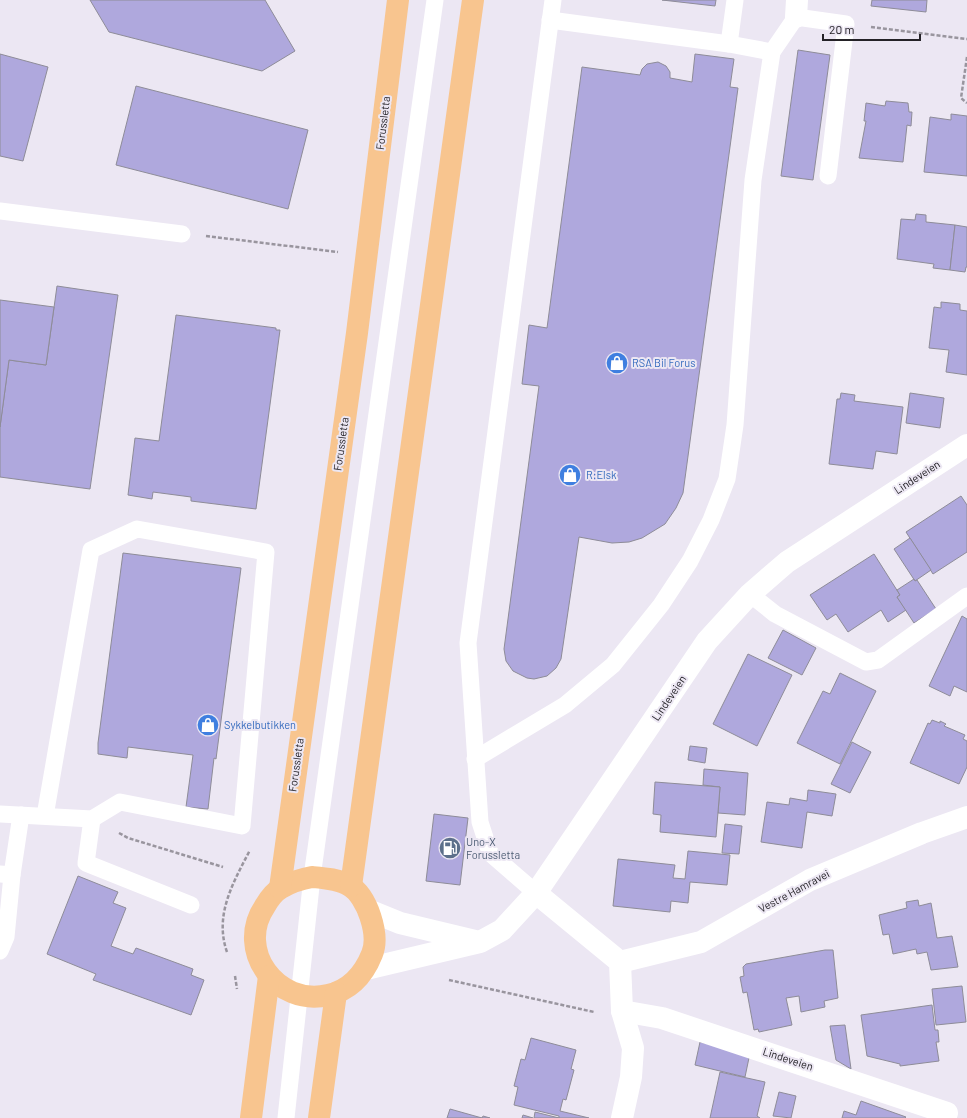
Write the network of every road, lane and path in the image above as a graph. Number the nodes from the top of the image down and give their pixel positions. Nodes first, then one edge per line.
1 (398, 0) edge
2 (435, 0) edge
3 (473, 0) edge
4 (553, 0) edge
5 (735, 0) edge
6 (797, 8) edge
7 (550, 20) junction
8 (846, 24) junction
9 (967, 39) edge
10 (729, 44) junction
11 (772, 52) junction
12 (967, 57) edge
13 (967, 103) edge
14 (828, 176) dead end
15 (0, 211) edge
16 (182, 234) joint
17 (342, 252) dead end
18 (967, 445) edge
19 (750, 594) junction
20 (967, 596) edge
21 (475, 759) junction
22 (0, 814) edge
23 (21, 815) junction
24 (45, 816) junction
25 (967, 817) edge
26 (92, 819) junction
27 (223, 867) dead end
28 (6, 875) edge
29 (312, 877) junction
30 (351, 886) junction
31 (280, 888) junction
32 (536, 893) junction
33 (191, 905) dead end
34 (368, 910) junction
35 (480, 942) junction
36 (0, 951) edge
37 (620, 962) junction
38 (366, 969) junction
39 (269, 976) junction
40 (441, 978) dead end
41 (336, 993) junction
42 (300, 996) junction
43 (622, 1011) junction
44 (251, 1118) edge
45 (286, 1118) edge
46 (319, 1118) edge
47 (622, 1118) edge
48 (945, 1118) edge

1 - 31 main road, Forussletta
2 - 29 lane
3 - 30 main road
4 - 7 lane
5 - 10 lane
6 - 8 lane
6 - 11 lane
7 - 10 lane
7 - 21 lane
8 - 9 path
8 - 14 lane
10 - 11 lane
11 - 21 lane
12 - 13 path
15 - 16 lane
16 - 17 path
18 - 19 street, Lindeveien
19 - 20 lane
19 - 32 street, Lindeveien
21 - 32 lane
22 - 23 lane
23 - 24 lane
23 - 28 lane
24 - 26 lane
24 - 26 lane
25 - 37 street, Vestre Hamravei
26 - 27 path
26 - 33 lane
28 - 36 lane
29 - 30 main road
29 - 31 main road
29 - 42 lane
30 - 34 main road
31 - 39 main road
32 - 35 street, Lindeveien
32 - 37 street
34 - 35 street
34 - 38 main road
35 - 38 street, Lindeveien
37 - 43 street
38 - 41 main road
39 - 42 main road
39 - 44 main road
40 - 43 path
41 - 42 main road
41 - 46 main road
42 - 45 lane
43 - 47 street
43 - 48 street, Lindeveien

